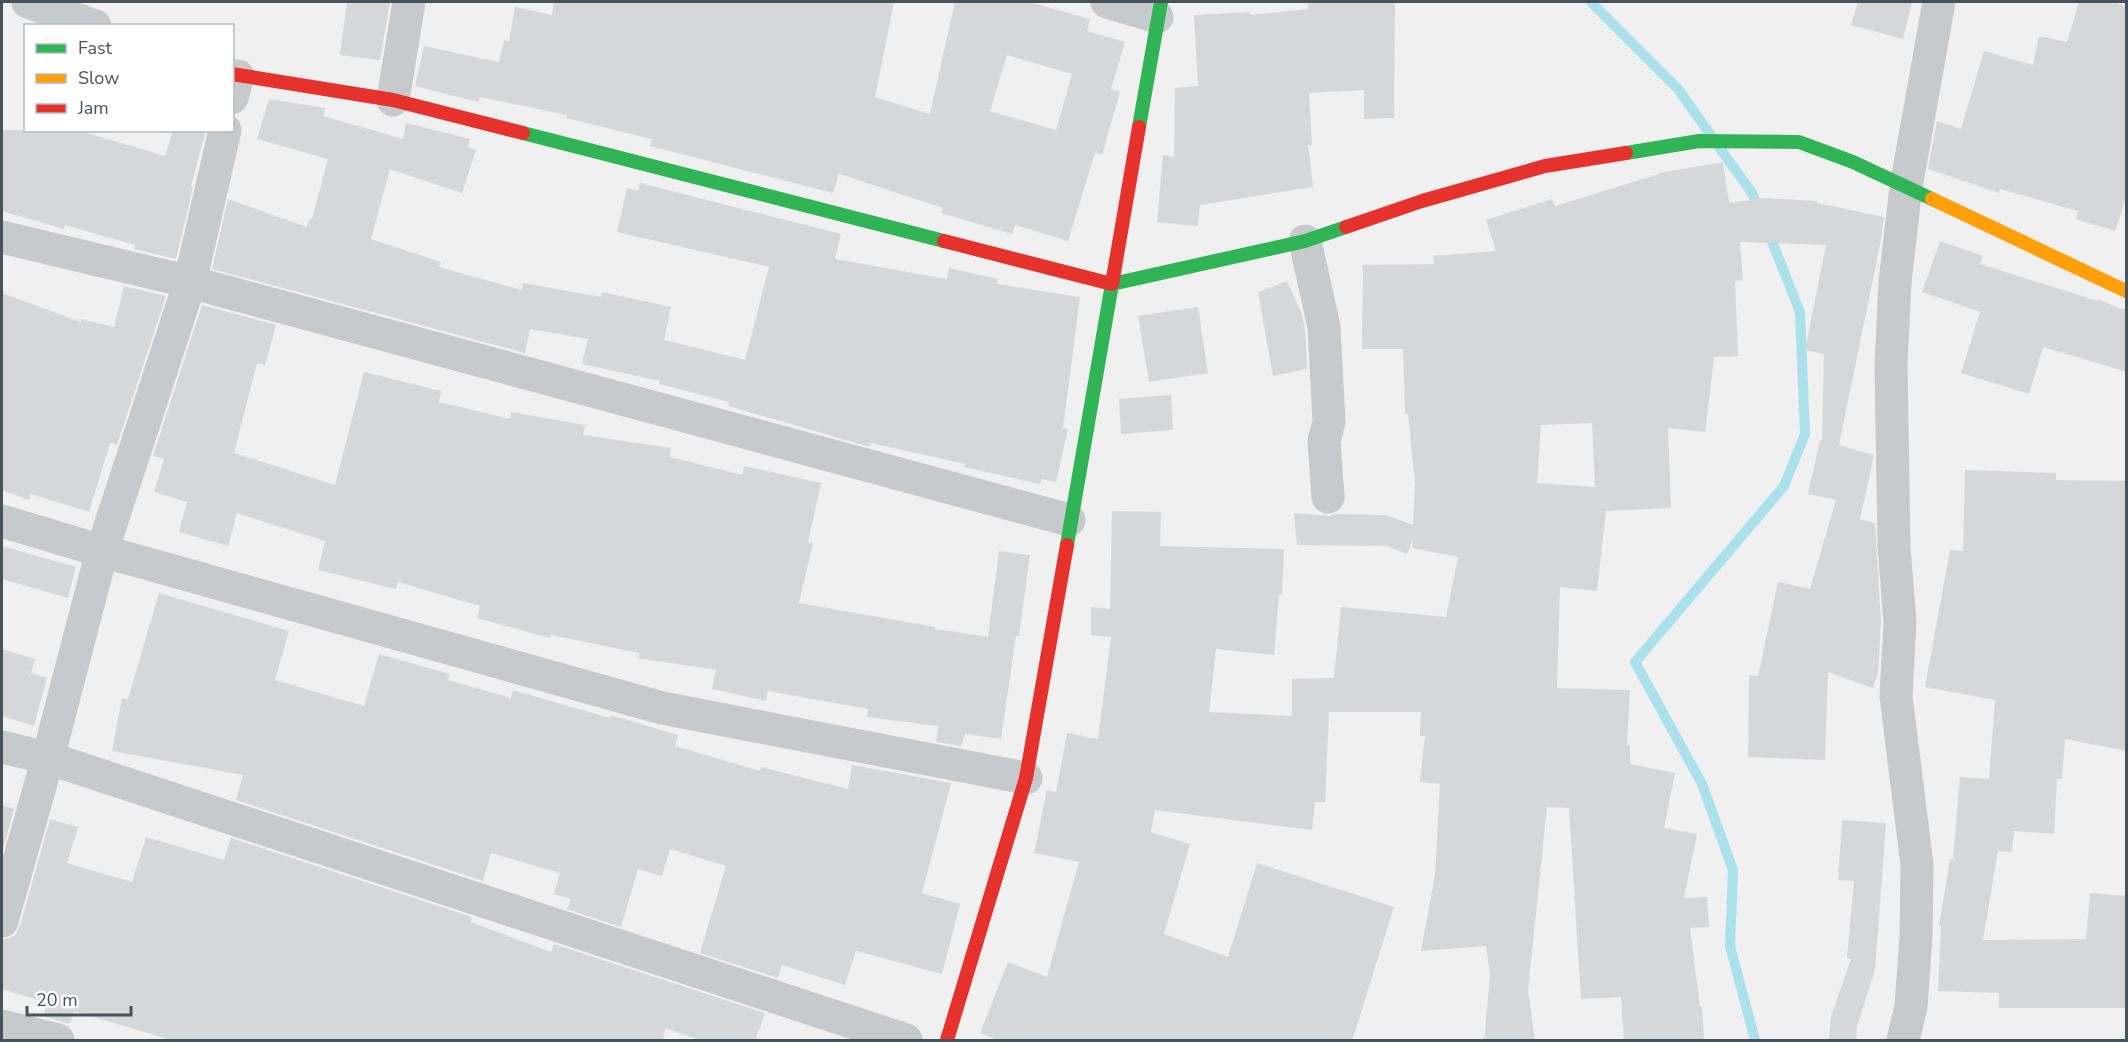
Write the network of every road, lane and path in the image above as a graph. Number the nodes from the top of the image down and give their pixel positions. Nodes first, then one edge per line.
1 (28, 2) edge
2 (409, 2) edge
3 (1107, 2) edge
4 (1939, 2) edge
5 (1159, 9) edge
6 (89, 24) edge
7 (234, 83) edge
8 (393, 100) junction
9 (225, 132) edge
10 (1906, 187) junction
11 (2, 237) edge
12 (1305, 241) junction
13 (189, 282) junction
14 (1112, 284) junction
15 (2127, 291) edge
16 (1328, 496) dead end
17 (2, 520) edge
18 (1069, 520) junction
19 (102, 551) junction
20 (2, 747) edge
21 (48, 758) junction
22 (1026, 778) junction
23 (2, 921) edge
24 (2, 1026) edge
25 (1912, 1040) edge
26 (58, 1041) edge
27 (906, 1041) edge
28 (947, 1041) edge

1 - 6 street
2 - 8 street
3 - 5 street
4 - 10 street
5 - 14 street
7 - 8 street
8 - 14 street
9 - 13 street
10 - 12 street
10 - 15 street
10 - 25 street
11 - 13 street
12 - 14 street
12 - 16 street
13 - 18 street
13 - 19 street
14 - 18 street
17 - 19 street
18 - 22 street
19 - 21 street
19 - 22 street
20 - 21 street
21 - 23 street
21 - 27 street
22 - 28 street
24 - 26 street

